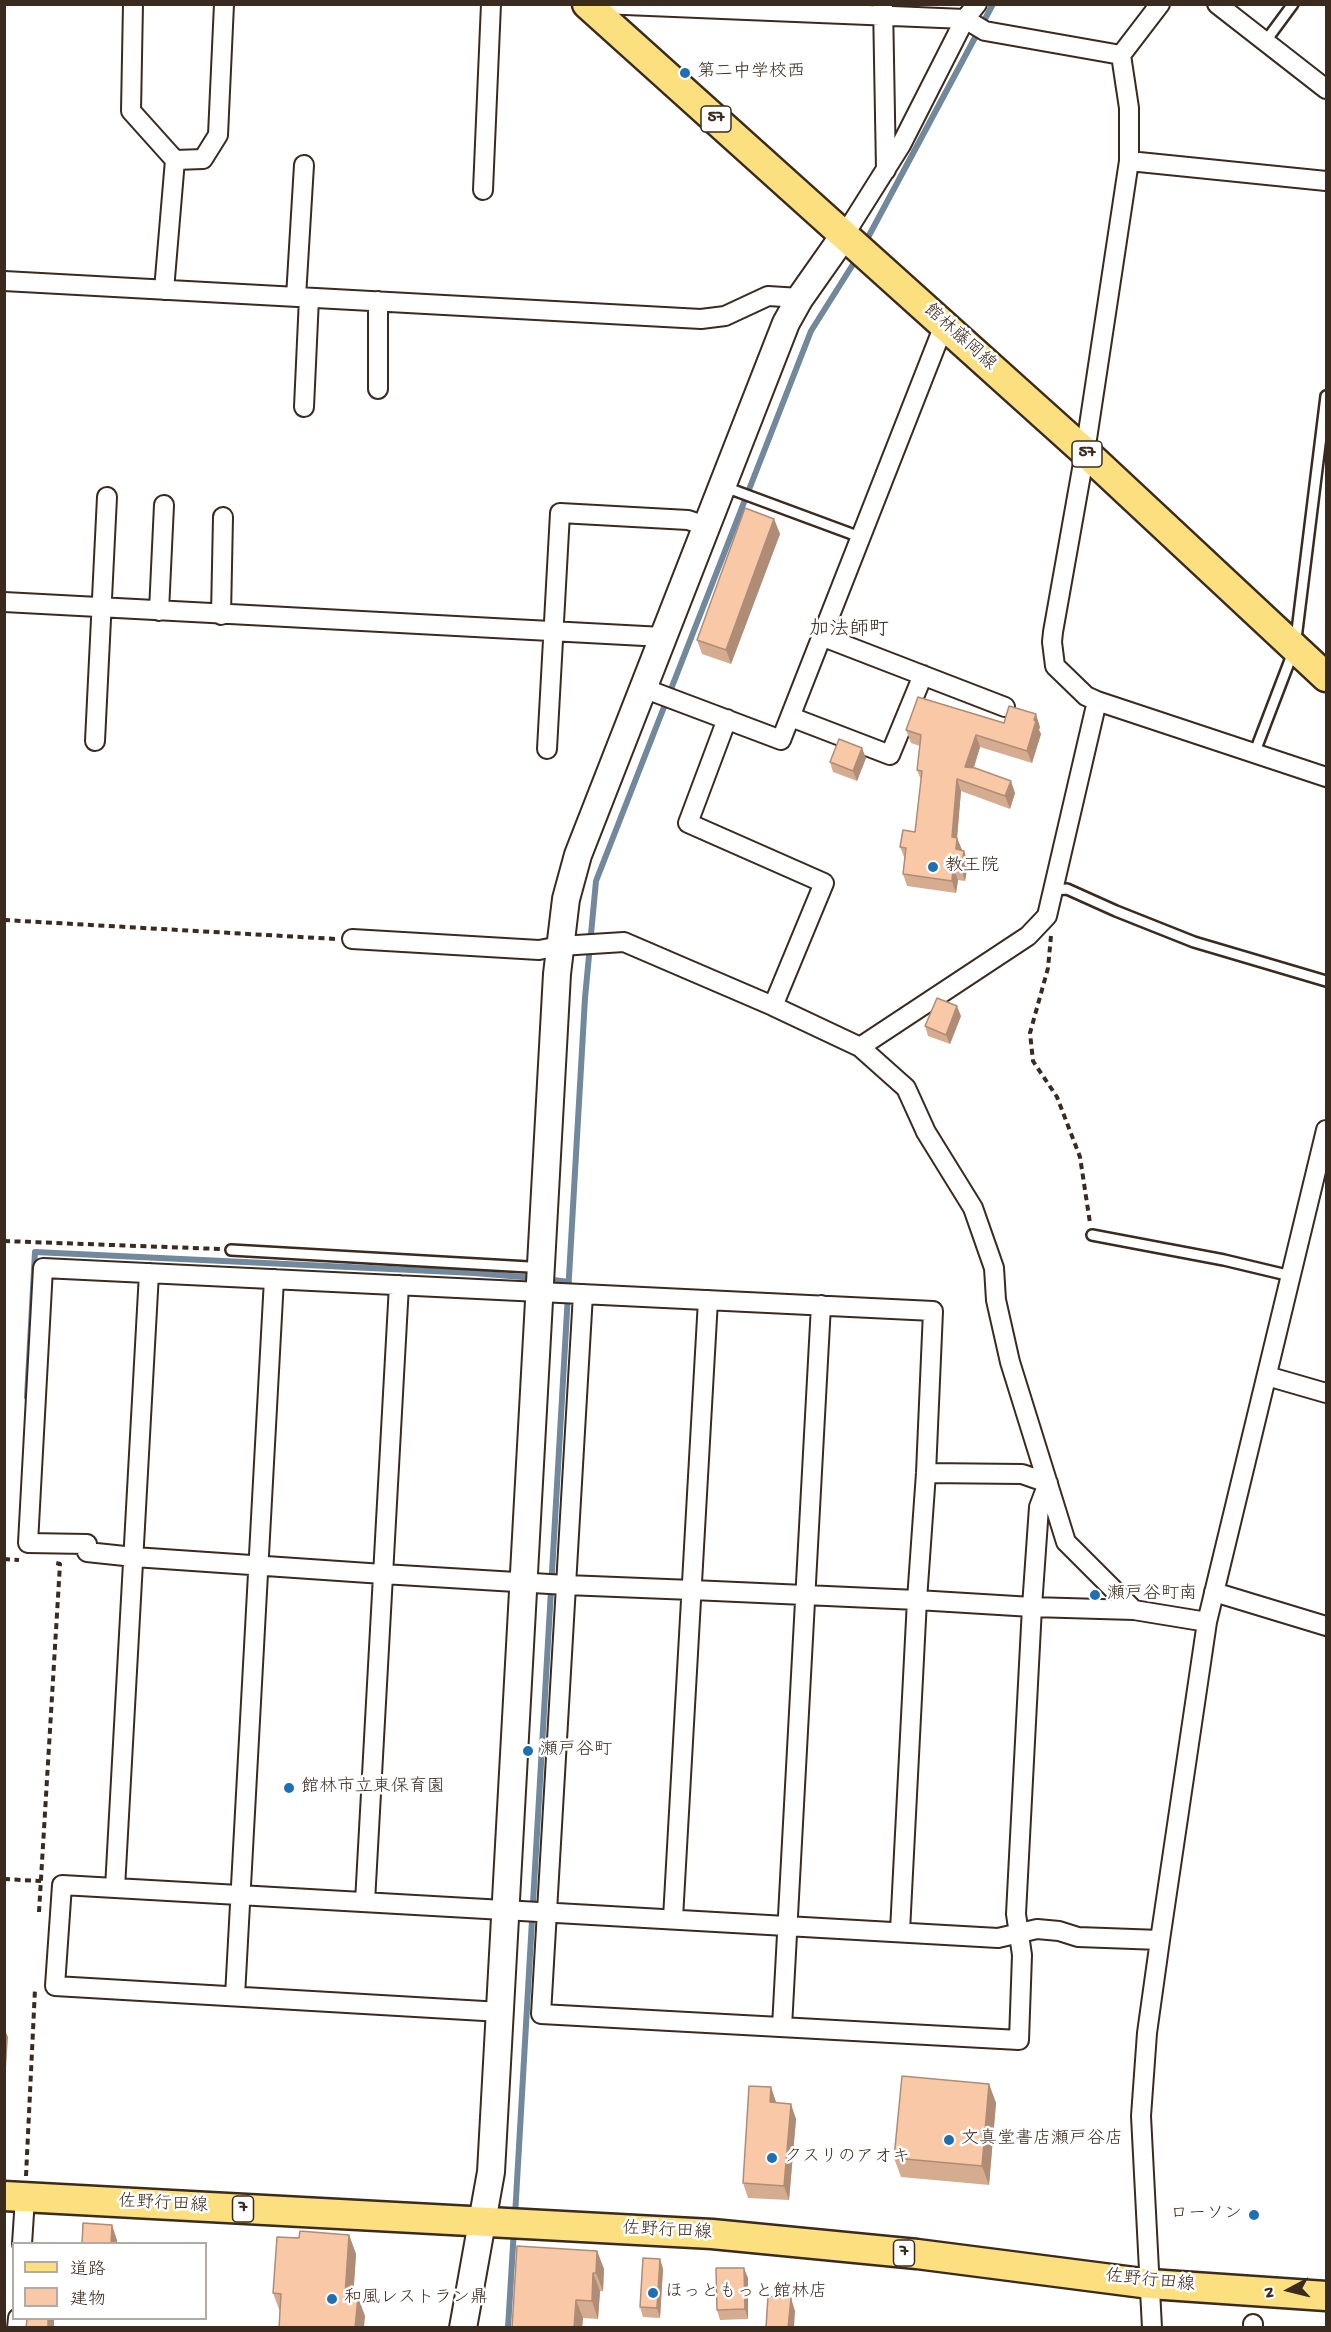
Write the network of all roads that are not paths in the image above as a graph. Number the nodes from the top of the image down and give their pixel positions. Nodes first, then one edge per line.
1 (133, 4) edge
2 (224, 4) edge
3 (491, 4) edge
4 (587, 4) edge
5 (601, 4) edge
6 (977, 4) edge
7 (1160, 4) edge
8 (1217, 4) edge
9 (1293, 4) edge
10 (635, 5) edge
11 (883, 9) edge
12 (965, 19) junction
13 (1265, 42) junction
14 (1121, 55) junction
15 (1326, 89) edge
16 (175, 160) junction
17 (1129, 161) junction
18 (304, 165) dead end
19 (886, 170) junction
20 (1326, 181) edge
21 (483, 190) dead end
22 (845, 234) junction
23 (4, 281) edge
24 (164, 290) junction
25 (303, 297) junction
26 (800, 298) junction
27 (378, 302) junction
28 (944, 325) junction
29 (378, 389) dead end
30 (1326, 396) edge
31 (304, 407) dead end
32 (1085, 452) junction
33 (722, 486) junction
34 (107, 497) dead end
35 (164, 505) dead end
36 (223, 517) dead end
37 (706, 526) junction
38 (860, 537) junction
39 (4, 602) edge
40 (102, 608) junction
41 (159, 611) junction
42 (221, 615) junction
43 (553, 632) junction
44 (821, 636) junction
45 (663, 637) junction
46 (1294, 648) junction
47 (923, 675) junction
48 (1326, 677) edge
49 (643, 688) junction
50 (1096, 701) junction
51 (1005, 707) dead end
52 (791, 717) junction
53 (727, 719) junction
54 (95, 741) dead end
55 (547, 749) dead end
56 (1254, 754) junction
57 (1326, 777) edge
58 (1054, 890) junction
59 (352, 939) road end
60 (560, 946) junction
61 (1326, 981) edge
62 (773, 1006) junction
63 (860, 1047) junction
64 (1326, 1130) edge
65 (1092, 1235) road end
66 (231, 1250) road end
67 (149, 1273) junction
68 (1290, 1276) junction
69 (274, 1279) junction
70 (540, 1281) junction
71 (399, 1285) junction
72 (584, 1294) junction
73 (708, 1300) junction
74 (821, 1305) junction
75 (1267, 1376) junction
76 (1326, 1393) edge
77 (926, 1473) junction
78 (1048, 1483) junction
79 (134, 1557) junction
80 (258, 1566) junction
81 (383, 1575) junction
82 (523, 1582) junction
83 (566, 1585) junction
84 (692, 1590) junction
85 (1214, 1592) junction
86 (806, 1595) junction
87 (917, 1600) junction
88 (1032, 1607) junction
89 (1134, 1610) junction
90 (1207, 1622) junction
91 (1326, 1626) edge
92 (115, 1888) junction
93 (240, 1895) junction
94 (365, 1902) junction
95 (505, 1910) junction
96 (547, 1914) junction
97 (673, 1918) junction
98 (788, 1925) junction
99 (900, 1931) junction
100 (1020, 1934) junction
101 (1160, 1940) junction
102 (235, 1996) junction
103 (501, 2012) junction
104 (782, 2026) junction
105 (15, 2197) edge
106 (481, 2221) junction
107 (22, 2242) edge
108 (1150, 2284) junction
109 (1326, 2296) edge
110 (463, 2328) edge
111 (1152, 2328) edge

1 - 16 street
2 - 16 street
3 - 21 street
4 - 22 main road, 館林藤岡線 / 57
5 - 10 street
6 - 12 street
7 - 14 street
8 - 13 street
9 - 13 lane
10 - 11 street
11 - 12 street
11 - 19 street
12 - 14 street
12 - 19 street
13 - 15 street
14 - 17 street
16 - 24 street
17 - 20 street
17 - 32 street
18 - 25 street
19 - 22 street
22 - 26 street
22 - 28 main road, 館林藤岡線 / 57
23 - 24 street
24 - 25 street
25 - 27 street
25 - 31 street
26 - 27 street
26 - 33 street
27 - 29 street
28 - 32 main road, 館林藤岡線 / 57
28 - 38 street
30 - 46 lane
32 - 46 main road, 館林藤岡線 / 57
32 - 50 street
33 - 37 street
33 - 38 lane
34 - 40 street
35 - 41 street
36 - 42 street
37 - 43 street
37 - 45 street
38 - 44 street
39 - 40 street
40 - 41 street
40 - 54 street
41 - 42 street
42 - 43 street
43 - 45 street
43 - 55 street
44 - 47 street
44 - 52 street
45 - 49 street
46 - 48 main road, 館林藤岡線 / 57
46 - 56 lane
47 - 51 street
47 - 52 street
49 - 53 street
49 - 60 street
50 - 56 street
50 - 58 street
52 - 53 street
53 - 62 street
56 - 57 street
58 - 61 lane
58 - 63 street
59 - 60 street
60 - 62 street
60 - 70 street
62 - 63 street
63 - 78 street
64 - 68 street
65 - 68 lane
66 - 70 lane
67 - 69 street
67 - 79 street
67 - 79 street
68 - 75 street
69 - 71 street
69 - 80 street
70 - 71 street
70 - 72 street
70 - 82 street
71 - 81 street
72 - 73 street
72 - 83 street
73 - 74 street
73 - 84 street
74 - 77 street
74 - 86 street
75 - 76 street
75 - 85 street
77 - 78 street
77 - 87 street
78 - 88 street
78 - 89 street
79 - 80 street
79 - 92 street
80 - 81 street
80 - 93 street
81 - 82 street
81 - 94 street
82 - 83 street
82 - 95 street
83 - 84 street
83 - 96 street
84 - 86 street
84 - 97 street
85 - 90 street
85 - 91 street
86 - 87 street
86 - 98 street
87 - 88 street
87 - 99 street
88 - 89 street
88 - 100 street
89 - 90 street
90 - 101 street
92 - 93 street
92 - 102 street
93 - 94 street
93 - 102 street
94 - 95 street
95 - 96 street
95 - 103 street
96 - 97 street
96 - 104 street
97 - 98 street
98 - 99 street
98 - 104 street
99 - 100 street
100 - 101 street
100 - 104 street
101 - 108 street
102 - 103 street
103 - 106 street
105 - 106 main road, 佐野行田線 / 7
105 - 107 street
106 - 108 main road, 佐野行田線 / 7
106 - 110 street
108 - 109 main road, 佐野行田線 / 7
108 - 111 street

